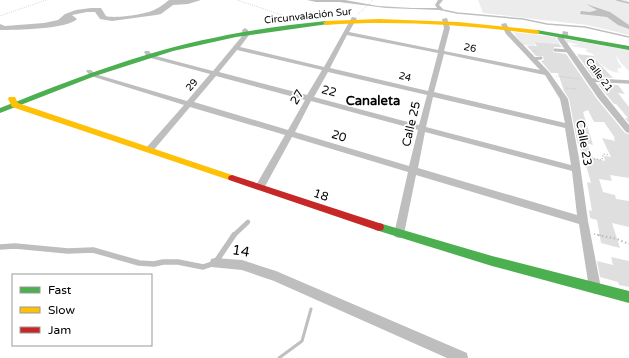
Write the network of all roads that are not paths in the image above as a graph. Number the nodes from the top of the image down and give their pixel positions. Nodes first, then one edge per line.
1 (353, 20) junction
2 (446, 21) junction
3 (504, 26) junction
4 (245, 33) junction
5 (345, 34) junction
6 (565, 34) junction
7 (629, 44) edge
8 (236, 48) junction
9 (629, 48) edge
10 (555, 50) dead end
11 (569, 51) junction
12 (442, 52) junction
13 (148, 54) junction
14 (325, 68) junction
15 (91, 73) junction
16 (547, 73) junction
17 (215, 74) junction
18 (591, 80) junction
19 (629, 82) edge
20 (431, 93) junction
21 (309, 98) junction
22 (13, 102) junction
23 (190, 103) junction
24 (0, 104) edge
25 (0, 111) edge
26 (568, 126) junction
27 (422, 128) junction
28 (629, 130) edge
29 (290, 133) junction
30 (149, 150) junction
31 (576, 169) junction
32 (412, 171) junction
33 (260, 187) junction
34 (583, 221) junction
35 (248, 222) dead end
36 (399, 234) junction
37 (0, 247) edge
38 (215, 263) junction
39 (595, 288) junction
40 (629, 297) edge
41 (462, 358) edge

1 - 2 main road, Circunvalación Sur
1 - 4 main road, Circunvalación Sur
1 - 5 street, 27
2 - 3 main road, Circunvalación Sur
2 - 12 street, Calle 25
3 - 6 main road, Circunvalación Sur
3 - 16 street, Calle 23
4 - 8 street, 29
4 - 13 main road, Circunvalación Sur
5 - 12 street, 26
5 - 14 street, 27
6 - 7 main road, Circunvalación Sur
6 - 9 main road, Circunvalación Sur
6 - 11 street, Calle 21
8 - 14 street, 24
8 - 17 street, 29
10 - 11 lane
11 - 18 street, Calle 21
12 - 16 street, 26
12 - 20 street, Calle 25
13 - 15 main road, Circunvalación Sur
13 - 17 street, 22
14 - 20 street, 24
14 - 21 street, 27
15 - 22 main road, Circunvalación Sur
15 - 23 street, 20
16 - 26 street, Calle 23
17 - 21 street, 22
17 - 23 street, 29
18 - 19 lane
18 - 28 street, Calle 21
20 - 26 street, 24
20 - 27 street, Calle 25
21 - 27 street, 22
21 - 29 street, 27
22 - 24 main road, Circunvalación Sur
22 - 25 main road, Circunvalación Sur
22 - 30 main road, 18
23 - 29 street, 20
23 - 30 street, 29
26 - 31 street, Calle 23
27 - 31 street, 22
27 - 32 street, Calle 25
29 - 32 street, 20
29 - 33 street, 27
30 - 33 main road, 18
31 - 34 street, Calle 23
32 - 34 street, 20
32 - 36 street, Calle 25
33 - 36 main road, 18
34 - 39 street, Calle 23
35 - 38 lane
36 - 39 main road, 18
37 - 38 lane, 14
38 - 41 street, 14
39 - 40 main road, 18

